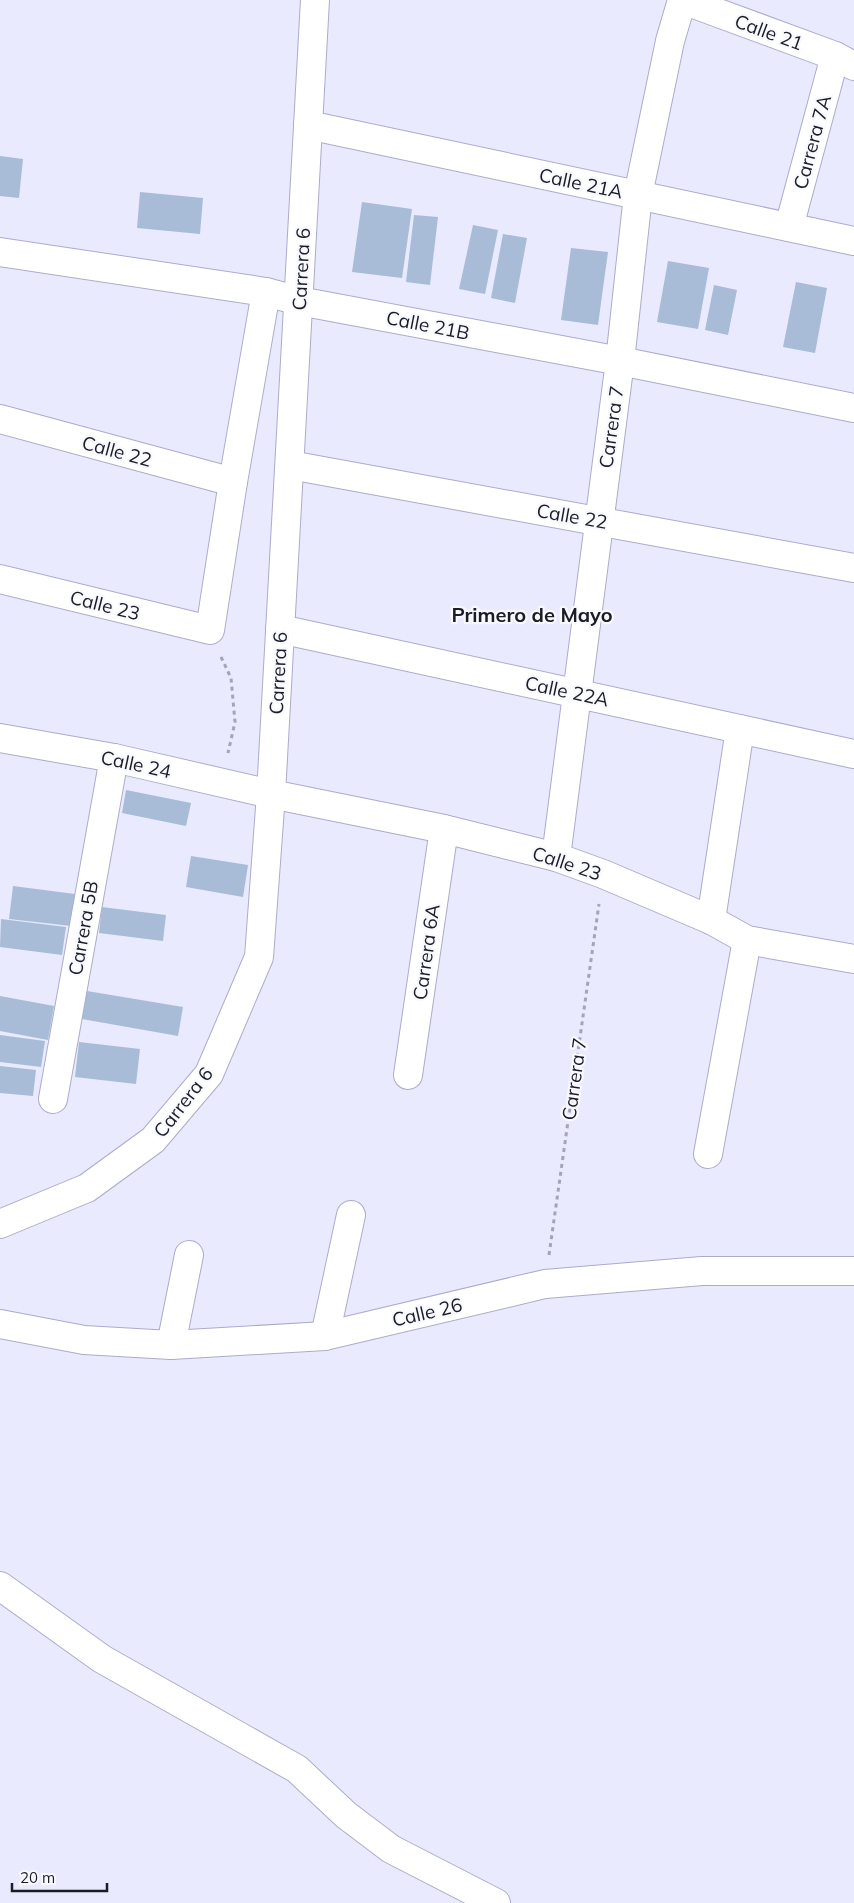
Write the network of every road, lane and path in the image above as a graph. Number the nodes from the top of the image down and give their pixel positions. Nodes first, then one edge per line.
1 (315, 0) edge
2 (683, 0) edge
3 (844, 61) edge
4 (308, 125) junction
5 (638, 195) junction
6 (789, 228) junction
7 (854, 241) edge
8 (0, 252) edge
9 (266, 292) junction
10 (299, 301) junction
11 (620, 361) junction
12 (854, 408) edge
13 (0, 420) edge
14 (290, 465) junction
15 (233, 482) junction
16 (599, 521) junction
17 (854, 568) edge
18 (0, 579) edge
19 (280, 629) junction
20 (210, 630) junction
21 (577, 693) junction
22 (740, 729) junction
23 (0, 738) edge
24 (854, 754) edge
25 (114, 758) junction
26 (224, 783) junction
27 (271, 794) junction
28 (444, 829) junction
29 (556, 857) junction
30 (603, 874) junction
31 (711, 920) junction
32 (747, 940) junction
33 (854, 959) edge
34 (408, 1075) dead end
35 (52, 1099) dead end
36 (708, 1154) dead end
37 (351, 1215) dead end
38 (0, 1224) edge
39 (189, 1256) dead end
40 (854, 1271) edge
41 (545, 1284) junction
42 (0, 1324) edge
43 (325, 1336) junction
44 (171, 1345) junction
45 (0, 1586) edge
46 (496, 1903) edge

1 - 4 street, Carrera 6
2 - 3 street, Calle 21
2 - 5 street, Carrera 7
3 - 6 street, Carrera 7A
4 - 5 street, Calle 21A
4 - 10 street, Carrera 6
5 - 6 street, Calle 21A
5 - 11 street, Carrera 7
6 - 7 street, Calle 21A
8 - 9 street, Calle 21B
9 - 10 street, Calle 21B
9 - 15 street
10 - 11 street, Calle 21B
10 - 14 street, Carrera 6
11 - 12 street, Calle 21B
11 - 16 street, Carrera 7
13 - 15 street, Calle 22
14 - 16 street, Calle 22
14 - 19 street, Carrera 6
15 - 20 street
16 - 17 street, Calle 22
16 - 21 street, Carrera 7
18 - 20 street, Calle 23
19 - 21 street, Calle 22A
19 - 27 street, Carrera 6
20 - 26 path
21 - 22 street, Calle 22A
21 - 29 street, Carrera 7
22 - 24 street, Calle 22A
22 - 31 street
23 - 25 street, Calle 24
25 - 26 street, Calle 24
25 - 35 street, Carrera 5B
26 - 27 street, Calle 24
27 - 28 street, Calle 23
27 - 38 street, Carrera 6
28 - 29 street, Calle 23
28 - 34 street, Carrera 6A
29 - 30 street, Calle 23
30 - 31 street, Calle 23
30 - 41 path, Carrera 7
31 - 32 street, Calle 23
32 - 33 street, Calle 23
32 - 36 street
37 - 43 street
39 - 44 street
40 - 41 street, Calle 26
41 - 43 street, Calle 26
42 - 44 street, Calle 26
43 - 44 street, Calle 26
45 - 46 street

